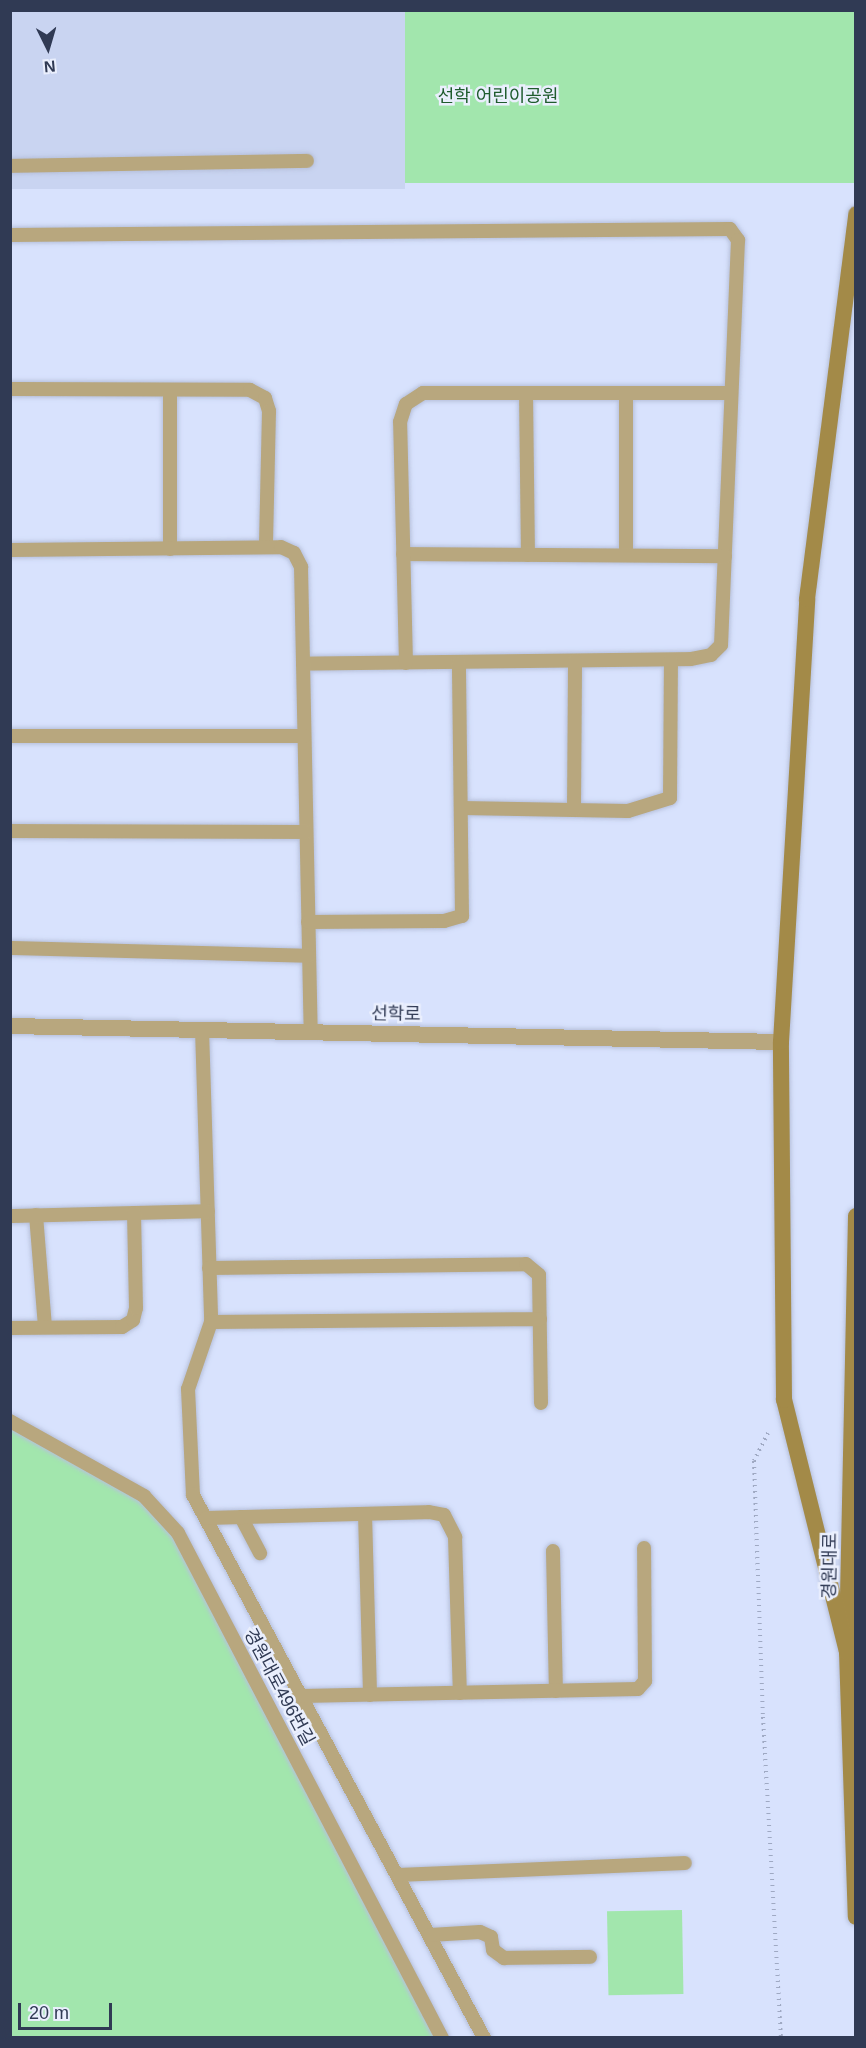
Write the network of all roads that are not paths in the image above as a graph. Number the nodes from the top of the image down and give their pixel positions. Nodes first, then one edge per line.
1 (307, 161) dead end
2 (10, 166) edge
3 (855, 214) edge
4 (10, 235) edge
5 (10, 389) edge
6 (170, 391) junction
7 (526, 393) junction
8 (626, 393) junction
9 (731, 393) junction
10 (266, 548) junction
11 (170, 549) junction
12 (10, 550) edge
13 (403, 554) junction
14 (528, 555) junction
15 (626, 555) junction
16 (725, 556) junction
17 (671, 660) junction
18 (575, 661) junction
19 (406, 663) junction
20 (459, 663) junction
21 (303, 664) junction
22 (10, 736) edge
23 (304, 736) junction
24 (462, 808) junction
25 (574, 810) junction
26 (10, 831) edge
27 (306, 832) junction
28 (308, 922) junction
29 (10, 948) edge
30 (309, 956) junction
31 (10, 1026) edge
32 (202, 1029) junction
33 (311, 1031) junction
34 (781, 1042) junction
35 (208, 1211) junction
36 (134, 1213) junction
37 (36, 1215) junction
38 (10, 1216) edge
39 (855, 1216) edge
40 (209, 1268) junction
41 (540, 1320) junction
42 (211, 1322) junction
43 (10, 1328) edge
44 (45, 1328) junction
45 (541, 1403) dead end
46 (10, 1421) edge
47 (365, 1514) junction
48 (241, 1517) junction
49 (206, 1518) junction
50 (644, 1548) dead end
51 (552, 1551) dead end
52 (260, 1552) dead end
53 (855, 1627) edge
54 (848, 1652) junction
55 (556, 1691) junction
56 (460, 1693) junction
57 (370, 1695) junction
58 (302, 1696) junction
59 (685, 1863) dead end
60 (399, 1875) junction
61 (855, 1917) edge
62 (430, 1935) junction
63 (590, 1957) dead end
64 (442, 2037) edge
65 (484, 2037) edge

1 - 2 lane
3 - 34 main road
4 - 9 lane
5 - 6 lane
6 - 10 lane
6 - 11 lane
7 - 8 lane
7 - 13 lane
7 - 14 lane
8 - 9 lane
8 - 15 lane
9 - 16 lane
10 - 11 lane
10 - 21 lane
11 - 12 lane
13 - 14 lane
13 - 19 lane
14 - 15 lane
15 - 16 lane
16 - 17 lane
17 - 18 lane
17 - 25 lane
18 - 20 lane
18 - 25 lane
19 - 20 lane
19 - 21 lane
20 - 24 lane
21 - 23 lane
22 - 23 lane
23 - 27 lane
24 - 25 lane
24 - 28 lane
26 - 27 lane
27 - 28 lane
28 - 30 lane
29 - 30 lane
30 - 33 lane
31 - 32 street, 선학로
32 - 33 street, 선학로
32 - 35 lane
33 - 34 street, 선학로
34 - 54 main road
35 - 36 lane
35 - 40 lane
36 - 37 lane
36 - 44 lane
37 - 38 lane
37 - 44 lane
39 - 54 main road, 경원대로
40 - 41 lane
40 - 42 lane
41 - 42 lane
41 - 45 lane
42 - 49 lane
43 - 44 lane
46 - 64 lane, 경원대로496번길
47 - 48 lane
47 - 56 lane
47 - 57 lane
48 - 49 lane
48 - 52 lane
49 - 58 lane
50 - 55 lane
51 - 55 lane
53 - 54 main road
54 - 61 main road, 경원대로
55 - 56 lane
56 - 57 lane
57 - 58 lane
58 - 60 lane
59 - 60 lane
60 - 62 lane
62 - 63 lane
62 - 65 lane

